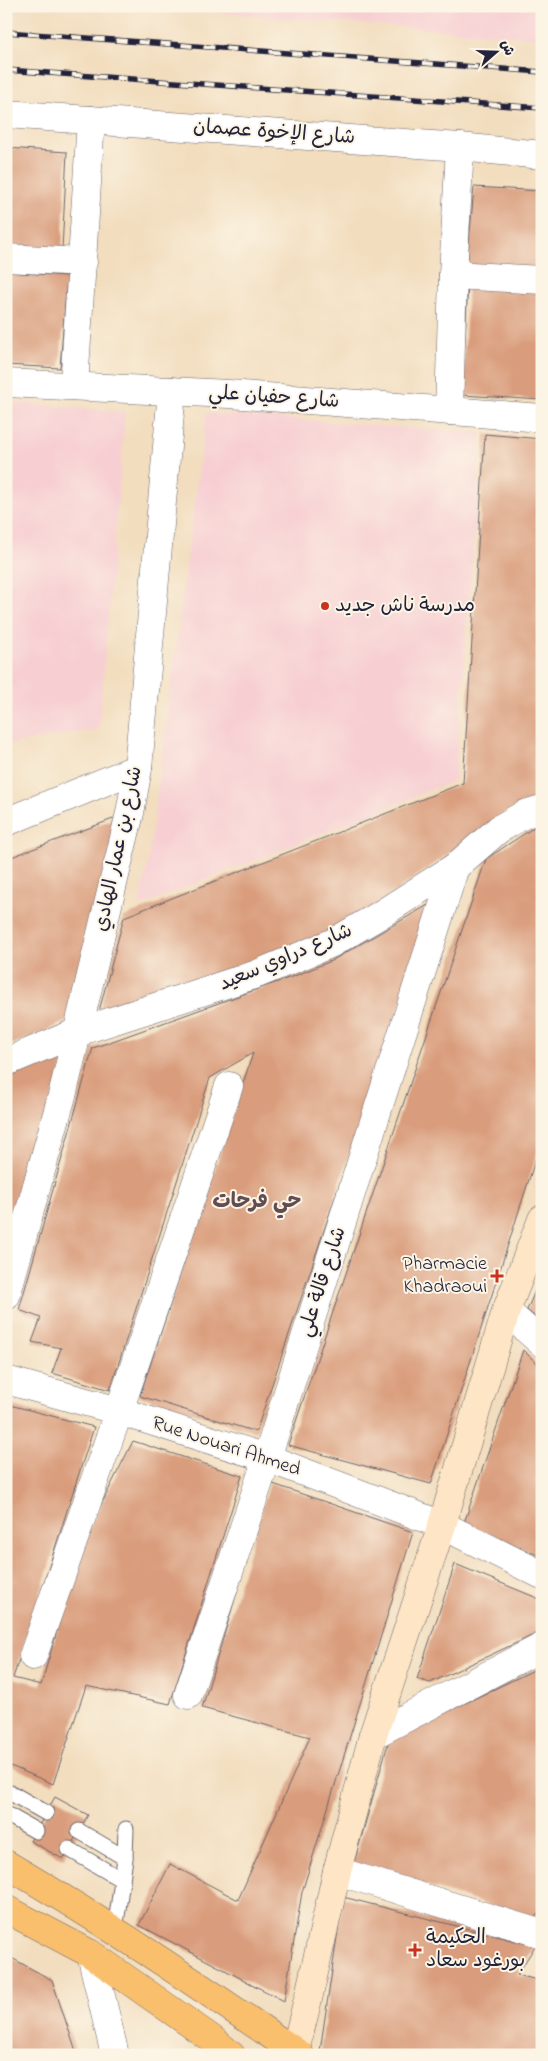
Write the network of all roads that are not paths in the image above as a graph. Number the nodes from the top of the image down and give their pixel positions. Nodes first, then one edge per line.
1 (6, 114) edge
2 (91, 120) junction
3 (460, 146) junction
4 (542, 154) edge
5 (6, 258) edge
6 (83, 262) junction
7 (452, 274) junction
8 (542, 280) edge
9 (6, 383) edge
10 (74, 386) junction
11 (172, 391) junction
12 (449, 410) junction
13 (542, 418) edge
14 (138, 768) junction
15 (542, 809) edge
16 (6, 822) edge
17 (455, 867) junction
18 (78, 1032) junction
19 (6, 1062) edge
20 (229, 1086) dead end
21 (542, 1219) edge
22 (6, 1296) edge
23 (506, 1311) junction
24 (542, 1343) edge
25 (6, 1380) edge
26 (118, 1412) junction
27 (267, 1458) junction
28 (442, 1526) junction
29 (542, 1575) edge
30 (542, 1647) edge
31 (33, 1656) dead end
32 (188, 1695) dead end
33 (373, 1735) junction
34 (6, 1796) edge
35 (46, 1813) dead end
36 (6, 1814) edge
37 (126, 1829) dead end
38 (36, 1831) dead end
39 (79, 1831) dead end
40 (69, 1849) dead end
41 (125, 1858) junction
42 (6, 1864) edge
43 (336, 1871) junction
44 (122, 1880) junction
45 (6, 1909) edge
46 (115, 1931) junction
47 (541, 1932) edge
48 (91, 1954) junction
49 (296, 2054) edge
50 (115, 2055) edge
51 (231, 2055) edge

1 - 2 street, شارع الإخوة عصمان
2 - 3 street, شارع الإخوة عصمان
2 - 6 street
3 - 4 street, شارع الإخوة عصمان
3 - 7 street
5 - 6 street
6 - 10 street
7 - 8 street
7 - 12 street
9 - 10 street, شارع حفيان علي
10 - 11 street, شارع حفيان علي
11 - 12 street, شارع حفيان علي
11 - 14 street, شارع بن عمار الهادي
12 - 13 street, شارع حفيان علي
14 - 16 street
14 - 18 street, شارع بن عمار الهادي
15 - 17 street, شارع دراوي سعيد
17 - 18 street, شارع دراوي سعيد
17 - 27 street, شارع قالة علي
18 - 19 street, شارع دراوي سعيد
18 - 22 street, شارع بن عمار الهادي
20 - 26 street
21 - 23 street
23 - 24 street
23 - 28 street
25 - 26 street, Rue Nouari Ahmed
26 - 27 street, Rue Nouari Ahmed
26 - 31 street
27 - 28 street, Rue Nouari Ahmed
27 - 32 street, شارع قالة علي
28 - 29 street, Rue Nouari Ahmed
28 - 33 street
30 - 33 street
33 - 43 street
34 - 35 lane
36 - 38 lane
37 - 41 lane
39 - 41 lane
40 - 44 lane
41 - 44 lane
42 - 46 main road
43 - 47 street
43 - 49 street
44 - 46 lane
45 - 48 main road
46 - 49 main road
48 - 50 street
48 - 51 main road

